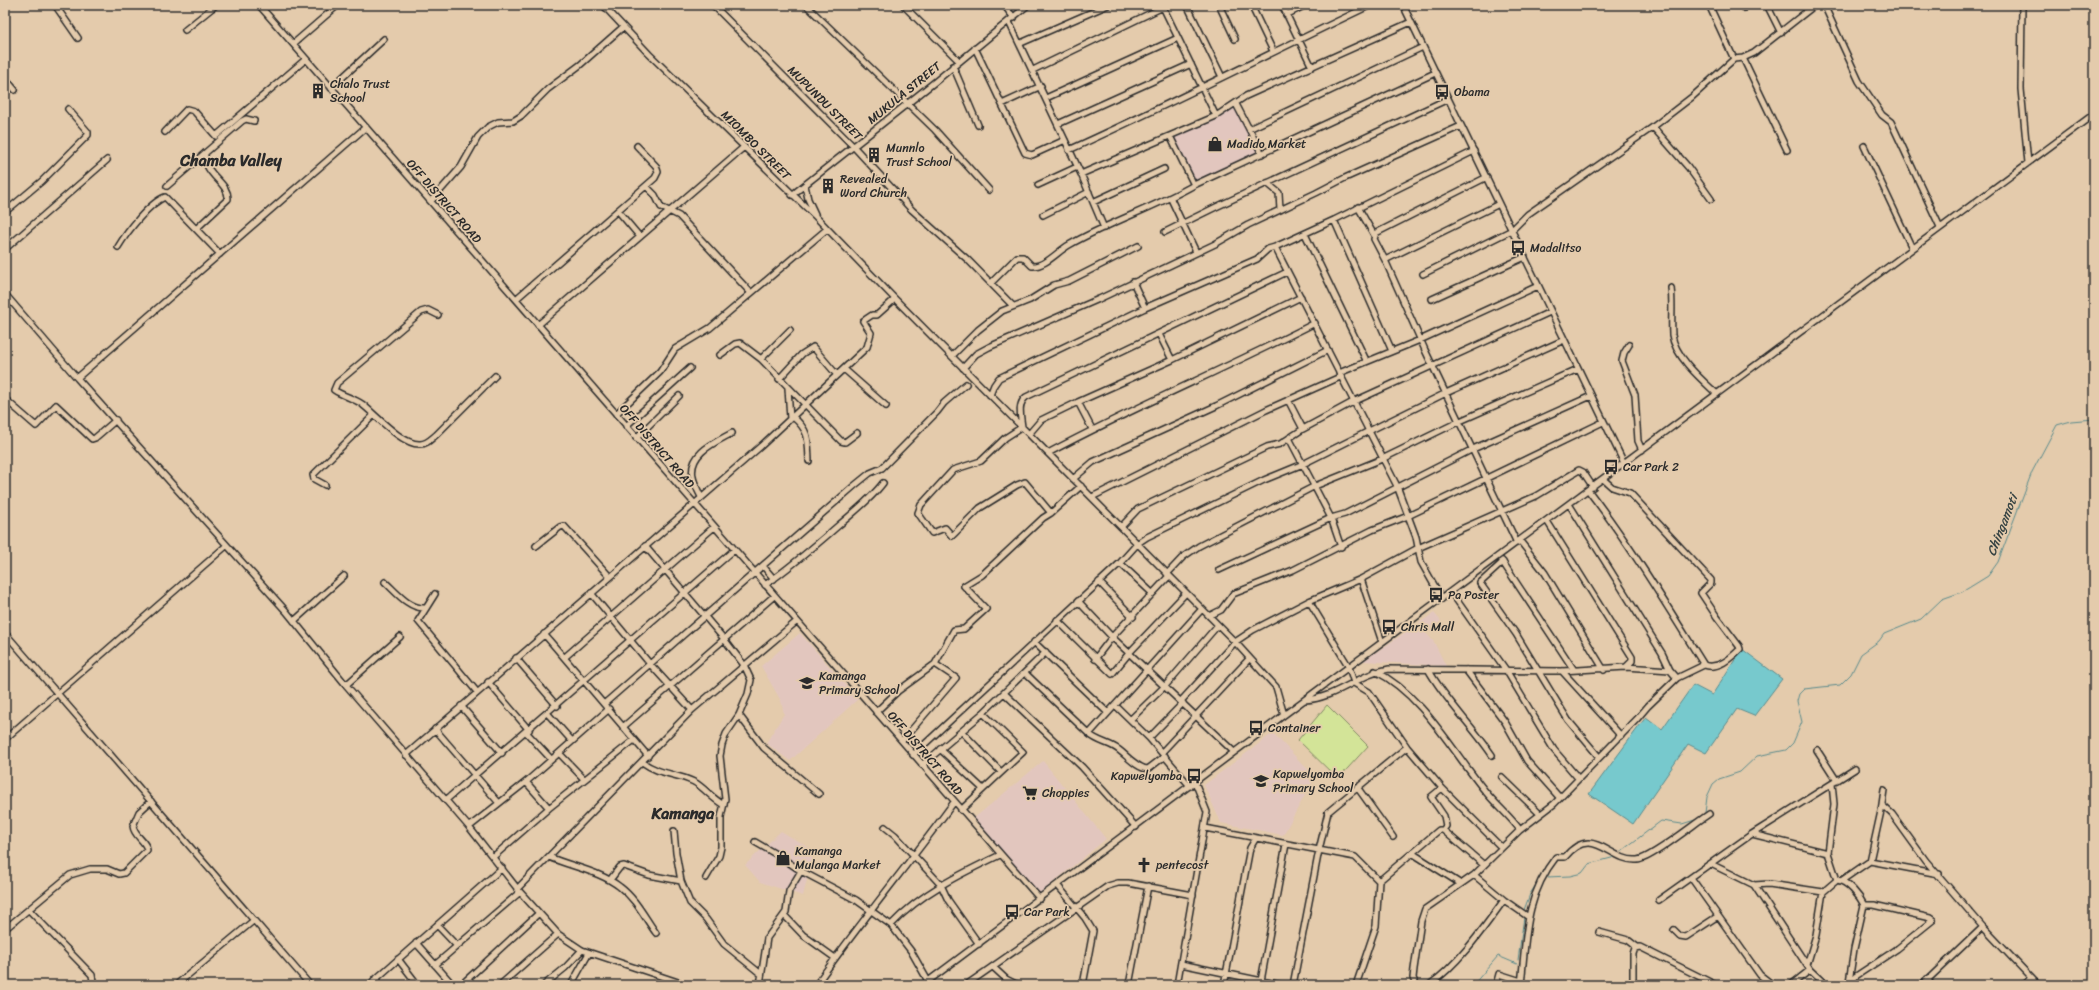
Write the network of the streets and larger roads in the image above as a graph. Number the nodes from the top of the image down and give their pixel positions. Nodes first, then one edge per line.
1 (55, 5) edge
2 (216, 5) edge
3 (259, 5) edge
4 (338, 5) edge
5 (603, 5) edge
6 (713, 5) edge
7 (806, 5) edge
8 (903, 5) edge
9 (1004, 5) edge
10 (1028, 5) edge
11 (1108, 5) edge
12 (1187, 5) edge
13 (1218, 5) edge
14 (1251, 5) edge
15 (1282, 5) edge
16 (1306, 5) edge
17 (1371, 5) edge
18 (1403, 5) edge
19 (1709, 5) edge
20 (1767, 5) edge
21 (1815, 5) edge
22 (1824, 5) edge
23 (2022, 5) edge
24 (1162, 6) edge
25 (1286, 15) junction
26 (1011, 20) junction
27 (1411, 22) junction
28 (623, 27) junction
29 (185, 30) dead end
30 (1781, 33) junction
31 (78, 38) dead end
32 (1178, 38) junction
33 (384, 39) dead end
34 (1235, 39) dead end
35 (1298, 40) junction
36 (1020, 43) junction
37 (293, 44) junction
38 (1423, 47) junction
39 (975, 48) junction
40 (1273, 52) junction
41 (1743, 58) junction
42 (306, 59) junction
43 (1734, 59) junction
44 (959, 61) junction
45 (1191, 64) junction
46 (954, 66) junction
47 (1312, 67) junction
48 (1033, 70) junction
49 (1436, 73) junction
50 (1222, 77) junction
51 (5, 78) edge
52 (1041, 86) junction
53 (331, 88) junction
54 (1203, 88) junction
55 (15, 90) dead end
56 (1046, 98) junction
57 (1448, 99) junction
58 (908, 103) junction
59 (1002, 104) junction
60 (1236, 104) junction
61 (68, 109) dead end
62 (2094, 114) edge
63 (1216, 116) junction
64 (254, 121) dead end
65 (1058, 124) junction
66 (978, 125) dead end
67 (1461, 126) junction
68 (366, 127) junction
69 (1653, 127) junction
70 (1249, 129) junction
71 (165, 132) dead end
72 (1170, 136) junction
73 (1065, 140) junction
74 (637, 146) dead end
75 (853, 146) junction
76 (1864, 146) dead end
77 (744, 147) junction
78 (1069, 150) junction
79 (1787, 150) dead end
80 (1474, 151) junction
81 (205, 153) junction
82 (1262, 154) junction
83 (107, 160) dead end
84 (2028, 163) junction
85 (1077, 167) junction
86 (1164, 168) dead end
87 (1081, 174) junction
88 (1487, 177) junction
89 (1038, 184) dead end
90 (1267, 184) junction
91 (805, 185) junction
92 (1194, 185) junction
93 (167, 186) dead end
94 (646, 186) junction
95 (989, 190) dead end
96 (1088, 192) junction
97 (792, 195) junction
98 (1171, 199) junction
99 (1711, 199) dead end
100 (431, 201) junction
101 (1093, 202) junction
102 (1499, 204) junction
103 (1358, 207) junction
104 (1280, 210) junction
105 (618, 211) junction
106 (670, 211) junction
107 (5, 212) edge
108 (1043, 215) dead end
109 (816, 217) junction
110 (1334, 220) junction
111 (1183, 223) junction
112 (1940, 227) junction
113 (1104, 228) junction
114 (196, 229) junction
115 (827, 230) junction
116 (1512, 230) junction
117 (1166, 232) dead end
118 (1305, 234) junction
119 (1374, 235) junction
120 (640, 237) junction
121 (1138, 246) dead end
122 (118, 247) dead end
123 (1275, 247) junction
124 (1912, 248) junction
125 (5, 249) edge
126 (1196, 252) junction
127 (220, 254) junction
128 (1525, 257) junction
129 (1385, 260) junction
130 (1288, 272) junction
131 (1423, 274) dead end
132 (1133, 282) junction
133 (991, 283) junction
134 (1538, 286) junction
135 (1671, 288) dead end
136 (5, 294) edge
137 (751, 294) junction
138 (1301, 297) junction
139 (516, 299) junction
140 (895, 299) junction
141 (1432, 299) dead end
142 (1012, 306) junction
143 (1145, 308) junction
144 (1550, 312) junction
145 (438, 315) dead end
146 (1315, 323) junction
147 (538, 325) junction
148 (790, 330) dead end
149 (1159, 334) junction
150 (1420, 340) junction
151 (1564, 340) junction
152 (1629, 345) dead end
153 (1328, 350) junction
154 (1392, 351) junction
155 (720, 355) dead end
156 (952, 356) junction
157 (761, 359) junction
158 (1172, 360) junction
159 (1366, 360) junction
160 (1433, 366) junction
161 (690, 368) dead end
162 (963, 368) junction
163 (844, 369) junction
164 (1578, 369) junction
165 (837, 375) junction
166 (1339, 375) junction
167 (495, 376) dead end
168 (76, 378) junction
169 (779, 379) junction
170 (966, 384) dead end
171 (788, 388) junction
172 (1446, 394) junction
173 (1717, 394) junction
174 (990, 395) junction
175 (679, 396) dead end
176 (1591, 396) junction
177 (5, 400) edge
178 (1288, 400) junction
179 (1078, 402) junction
180 (1353, 402) junction
181 (806, 404) junction
182 (886, 406) dead end
183 (616, 414) junction
184 (374, 415) junction
185 (792, 418) junction
186 (116, 420) junction
187 (1460, 421) junction
188 (1603, 422) junction
189 (626, 426) junction
190 (1022, 427) junction
191 (1092, 429) junction
192 (1304, 429) junction
193 (1369, 431) junction
194 (732, 433) dead end
195 (857, 433) dead end
196 (1029, 434) junction
197 (636, 438) junction
198 (1289, 438) junction
199 (1473, 448) junction
200 (1642, 450) junction
201 (1048, 453) junction
202 (1382, 459) junction
203 (810, 461) dead end
204 (1624, 463) junction
205 (1303, 464) junction
206 (1073, 478) junction
207 (1487, 478) junction
208 (1603, 479) junction
209 (883, 483) dead end
210 (325, 485) dead end
211 (1081, 486) junction
212 (1316, 486) junction
213 (1397, 486) junction
214 (1593, 487) junction
215 (1588, 490) junction
216 (701, 497) junction
217 (1092, 497) junction
218 (693, 504) junction
219 (1569, 504) junction
220 (1503, 512) junction
221 (1051, 513) junction
222 (1408, 516) junction
223 (1331, 518) junction
224 (1547, 521) junction
225 (714, 526) junction
226 (1121, 527) junction
227 (1138, 542) junction
228 (1519, 542) junction
229 (226, 546) junction
230 (536, 546) dead end
231 (645, 546) junction
232 (1341, 547) junction
233 (1418, 548) junction
234 (734, 550) junction
235 (1499, 556) junction
236 (1503, 562) junction
237 (1120, 563) junction
238 (762, 566) junction
239 (664, 570) junction
240 (1219, 570) dead end
241 (754, 573) junction
242 (1168, 575) junction
243 (344, 576) dead end
244 (610, 577) junction
245 (774, 579) junction
246 (1361, 579) junction
247 (385, 582) dead end
248 (1099, 582) junction
249 (765, 586) junction
250 (1451, 592) junction
251 (591, 593) junction
252 (685, 593) junction
253 (1152, 593) junction
254 (434, 594) dead end
255 (1186, 594) junction
256 (774, 596) junction
257 (1442, 599) junction
258 (1078, 601) junction
259 (1309, 601) junction
260 (425, 608) junction
261 (1202, 609) junction
262 (612, 615) junction
263 (1209, 616) junction
264 (705, 617) junction
265 (1133, 617) junction
266 (1057, 620) junction
267 (294, 621) junction
268 (796, 622) junction
269 (1218, 625) junction
270 (5, 633) edge
271 (544, 634) junction
272 (400, 637) dead end
273 (1112, 637) junction
274 (631, 639) junction
275 (724, 640) junction
276 (1034, 642) junction
277 (1235, 642) junction
278 (1382, 642) junction
279 (1046, 652) junction
280 (1130, 652) junction
281 (565, 657) junction
282 (516, 658) junction
283 (1095, 659) junction
284 (1249, 659) junction
285 (650, 664) junction
286 (935, 664) junction
287 (744, 665) junction
288 (1704, 666) junction
289 (1349, 667) junction
290 (1626, 667) junction
291 (1147, 669) junction
292 (1428, 669) junction
293 (1466, 670) junction
294 (1506, 670) junction
295 (1537, 670) junction
296 (1574, 670) junction
297 (1604, 670) junction
298 (1670, 670) junction
299 (1375, 671) junction
300 (1562, 671) junction
301 (1025, 673) junction
302 (1677, 678) junction
303 (585, 681) junction
304 (488, 682) junction
305 (1354, 683) junction
306 (346, 685) junction
307 (1166, 685) junction
308 (670, 686) junction
309 (477, 692) junction
310 (57, 693) junction
311 (1004, 693) junction
312 (1304, 700) junction
313 (1182, 702) junction
314 (604, 704) junction
315 (1116, 705) junction
316 (462, 706) junction
317 (557, 706) junction
318 (609, 709) junction
319 (692, 710) junction
320 (876, 712) junction
321 (983, 713) junction
322 (1108, 713) junction
323 (548, 714) junction
324 (739, 715) junction
325 (1284, 715) junction
326 (1197, 716) junction
327 (1131, 719) junction
328 (623, 727) junction
329 (435, 729) junction
330 (528, 731) junction
331 (962, 732) junction
332 (1088, 734) junction
333 (1621, 736) junction
334 (1149, 738) junction
335 (5, 739) edge
336 (634, 740) junction
337 (572, 741) junction
338 (902, 741) junction
339 (1407, 747) junction
340 (940, 749) junction
341 (1817, 750) dead end
342 (1234, 752) junction
343 (502, 753) junction
344 (559, 753) junction
345 (1164, 754) junction
346 (406, 755) junction
347 (913, 755) junction
348 (1492, 755) dead end
349 (648, 756) junction
350 (1599, 757) junction
351 (551, 759) junction
352 (642, 762) junction
353 (922, 765) junction
354 (1855, 768) dead end
355 (1001, 772) junction
356 (476, 776) junction
357 (1502, 777) dead end
358 (1578, 778) junction
359 (584, 780) junction
360 (526, 782) junction
361 (1195, 782) junction
362 (1834, 782) junction
363 (1190, 786) junction
364 (1357, 787) junction
365 (1442, 788) junction
366 (983, 789) junction
367 (1884, 790) dead end
368 (819, 794) dead end
369 (1559, 798) junction
370 (446, 800) junction
371 (151, 801) junction
372 (954, 802) junction
373 (499, 803) junction
374 (724, 804) junction
375 (1882, 805) junction
376 (549, 808) junction
377 (961, 810) junction
378 (1540, 814) junction
379 (1709, 814) dead end
380 (469, 827) junction
381 (885, 827) dead end
382 (1136, 827) junction
383 (1205, 828) junction
384 (1443, 830) junction
385 (1520, 830) junction
386 (674, 831) dead end
387 (1752, 834) junction
388 (1247, 836) junction
389 (1393, 837) dead end
390 (1256, 838) junction
391 (755, 842) dead end
392 (1286, 844) junction
393 (1501, 847) junction
394 (1250, 848) junction
395 (1319, 850) junction
396 (1412, 853) junction
397 (1828, 853) junction
398 (1000, 855) junction
399 (915, 856) junction
400 (493, 857) junction
401 (549, 857) junction
402 (1870, 861) junction
403 (1711, 864) junction
404 (1484, 865) junction
405 (502, 868) junction
406 (801, 871) junction
407 (1939, 874) junction
408 (1474, 875) junction
409 (706, 878) dead end
410 (1692, 879) junction
411 (610, 880) junction
412 (1839, 880) junction
413 (681, 881) junction
414 (1379, 881) junction
415 (941, 884) junction
416 (1461, 884) junction
417 (1754, 885) junction
418 (1058, 886) junction
419 (1148, 886) junction
420 (519, 890) junction
421 (1823, 892) junction
422 (1193, 895) junction
423 (1040, 899) junction
424 (1504, 900) junction
425 (1659, 900) dead end
426 (1864, 906) junction
427 (1076, 908) junction
428 (29, 910) junction
429 (872, 912) junction
430 (539, 913) junction
431 (784, 915) junction
432 (1528, 916) junction
433 (1718, 916) junction
434 (253, 921) junction
435 (437, 925) junction
436 (891, 925) junction
437 (1983, 927) junction
438 (5, 929) edge
439 (1674, 930) dead end
440 (1598, 932) dead end
441 (558, 934) junction
442 (656, 934) dead end
443 (416, 944) junction
444 (979, 944) junction
445 (456, 946) junction
446 (1637, 947) junction
447 (582, 950) junction
448 (589, 953) junction
449 (835, 958) junction
450 (398, 959) junction
451 (1181, 964) junction
452 (435, 965) junction
453 (1808, 965) junction
454 (993, 967) junction
455 (1810, 970) junction
456 (761, 974) junction
457 (1225, 974) junction
458 (2032, 978) junction
459 (1927, 979) junction
460 (374, 980) junction
461 (1261, 981) junction
462 (1521, 983) edge
463 (925, 984) edge
464 (1849, 984) edge
465 (90, 985) edge
466 (176, 985) edge
467 (310, 985) edge
468 (369, 985) edge
469 (379, 985) edge
470 (418, 985) edge
471 (453, 985) edge
472 (461, 985) edge
473 (500, 985) edge
474 (544, 985) edge
475 (571, 985) edge
476 (685, 985) edge
477 (760, 985) edge
478 (816, 985) edge
479 (966, 985) edge
480 (1018, 985) edge
481 (1083, 985) edge
482 (1129, 985) edge
483 (1177, 985) edge
484 (1224, 985) edge
485 (1281, 985) edge
486 (1293, 985) edge
487 (1356, 985) edge
488 (1416, 985) edge
489 (1429, 985) edge
490 (1496, 985) edge
491 (1633, 985) edge
492 (1716, 985) edge
493 (1773, 985) edge
494 (1791, 985) edge
495 (1826, 985) edge
496 (1922, 985) edge
497 (1932, 985) edge
498 (2024, 985) edge
499 (2038, 985) edge

1 - 31 street
2 - 29 street
3 - 37 street, OFF DISTRICT ROAD
4 - 37 street
5 - 28 street, MIOMBO STREET
6 - 75 street, MUPUNDU STREET
7 - 58 street
8 - 44 street
9 - 26 street
10 - 26 street, MUKULA STREET
11 - 36 street
12 - 50 street
13 - 34 street
14 - 40 street
15 - 25 street
16 - 25 street
17 - 35 street
18 - 27 street
19 - 43 street
20 - 30 street
21 - 30 street
22 - 112 street
23 - 84 street
24 - 32 street
24 - 48 street
25 - 35 street
26 - 36 street
26 - 39 street, MUKULA STREET
27 - 38 street
27 - 47 street
28 - 77 street, MIOMBO STREET
28 - 100 street
30 - 41 street
32 - 45 street
32 - 56 street
33 - 53 street
35 - 40 street
35 - 47 street
36 - 48 street
37 - 42 street, OFF DISTRICT ROAD
38 - 49 street
38 - 70 street
39 - 44 street, MUKULA STREET
39 - 59 street
40 - 50 street
41 - 43 street
41 - 79 street
42 - 53 street, OFF DISTRICT ROAD
42 - 71 street
43 - 69 street
44 - 46 street, MUKULA STREET
45 - 54 street
45 - 65 street
46 - 58 street, MUKULA STREET
46 - 66 street
47 - 60 street
48 - 52 street
49 - 57 street
49 - 82 street
50 - 54 street
51 - 55 street
52 - 56 street
52 - 59 street
53 - 68 street, OFF DISTRICT ROAD
54 - 63 street
54 - 78 street
56 - 65 street
57 - 67 street
57 - 90 street
58 - 75 street, MUKULA STREET
58 - 95 street
59 - 73 street
60 - 63 street
60 - 70 street
61 - 107 street
62 - 84 street
63 - 72 street
64 - 81 street
65 - 73 street
67 - 80 street
67 - 104 street
68 - 100 street, OFF DISTRICT ROAD
68 - 127 street
69 - 99 street
69 - 116 street
70 - 82 street
72 - 87 street
72 - 92 street
73 - 78 street
74 - 94 street
75 - 91 street, MUKULA STREET
75 - 133 street, MUPUNDU STREET
76 - 124 street
77 - 97 street, MIOMBO STREET
77 - 106 street
78 - 85 street
80 - 88 street
80 - 103 street
81 - 93 street
81 - 114 street
82 - 92 street
83 - 125 street
84 - 112 street
85 - 87 street
85 - 89 street
86 - 101 street
87 - 96 street
88 - 102 street
88 - 119 street
90 - 104 street
90 - 111 street
91 - 97 street, MUKULA STREET
91 - 109 street
92 - 98 street
94 - 105 street
94 - 106 street
96 - 101 street
96 - 108 street
97 - 109 street, MIOMBO STREET
98 - 111 street
98 - 113 street
100 - 139 street, OFF DISTRICT ROAD
101 - 113 street
102 - 116 street
102 - 129 street
103 - 110 street
103 - 119 street
104 - 126 street
105 - 120 street
105 - 139 street
106 - 120 street
106 - 137 street
109 - 115 street, MIOMBO STREET
110 - 118 street
110 - 154 street
111 - 117 street
111 - 126 street
112 - 124 street
113 - 133 street
114 - 122 street
114 - 127 street
115 - 137 street
115 - 140 street, MIOMBO STREET
116 - 128 street
116 - 131 street
118 - 123 street
118 - 159 street
119 - 129 street
120 - 147 street
121 - 142 street
123 - 130 street
123 - 143 street
124 - 173 street
126 - 132 street
127 - 168 street
128 - 134 street
128 - 141 street
129 - 150 street
130 - 138 street
130 - 149 street
132 - 143 street
132 - 162 street
133 - 142 street, MUPUNDU STREET
134 - 144 street
134 - 150 street
135 - 173 street
136 - 168 street
137 - 183 street
138 - 146 street
138 - 158 street
139 - 147 street, OFF DISTRICT ROAD
140 - 156 street, MIOMBO STREET
140 - 163 street
142 - 156 street
143 - 174 street
144 - 151 street
144 - 160 street
145 - 184 street
146 - 153 street
146 - 191 street
147 - 183 street, OFF DISTRICT ROAD
148 - 157 street
149 - 158 street
149 - 190 street
150 - 154 street
150 - 160 street
151 - 164 street
151 - 172 street
152 - 200 street
153 - 166 street
153 - 206 street
154 - 159 street
155 - 157 street
156 - 162 street, MIOMBO STREET
157 - 169 street
158 - 179 street
159 - 166 street
160 - 172 street
160 - 180 street
161 - 189 street
162 - 174 street, MIOMBO STREET
163 - 165 street
163 - 182 street
164 - 176 street
164 - 187 street
165 - 169 street
165 - 181 street
166 - 178 street
166 - 180 street
167 - 184 street
168 - 186 street
169 - 171 street
170 - 238 street
171 - 181 street
171 - 185 street
172 - 187 street
172 - 193 street
173 - 200 street
174 - 190 street, MIOMBO STREET
175 - 197 street
176 - 188 street
176 - 199 street
177 - 186 street
178 - 192 street
178 - 217 street
179 - 191 street
179 - 196 street
180 - 192 street
180 - 193 street
181 - 185 street
181 - 195 street
183 - 189 street, OFF DISTRICT ROAD
184 - 210 street
185 - 203 street
185 - 216 street
186 - 229 street
187 - 199 street
187 - 202 street
188 - 204 street
188 - 207 street
189 - 197 street, OFF DISTRICT ROAD
190 - 196 street, MIOMBO STREET
190 - 221 street
191 - 201 street
192 - 198 street
193 - 202 street
193 - 205 street
194 - 216 street
196 - 201 street, MIOMBO STREET
197 - 218 street, OFF DISTRICT ROAD
198 - 205 street
198 - 226 street
199 - 207 street
199 - 213 street
200 - 204 street
201 - 206 street, MIOMBO STREET
202 - 212 street
202 - 213 street
204 - 208 street
205 - 212 street
205 - 227 street
206 - 211 street, MIOMBO STREET
207 - 220 street
207 - 222 street
208 - 214 street
208 - 288 street
209 - 245 street
211 - 217 street, MIOMBO STREET
211 - 221 street
212 - 223 street
212 - 242 street
213 - 222 street
213 - 223 street
214 - 215 street
214 - 220 street
215 - 219 street
215 - 288 street
216 - 218 street
217 - 226 street, MIOMBO STREET
218 - 225 street, OFF DISTRICT ROAD
218 - 231 street
219 - 224 street
219 - 298 street
220 - 228 street
220 - 233 street
221 - 286 street
222 - 232 street
222 - 233 street
223 - 232 street
223 - 240 street
224 - 228 street
224 - 290 street
225 - 234 street, OFF DISTRICT ROAD
225 - 239 street
226 - 227 street, MIOMBO STREET
227 - 237 street
227 - 242 street, MIOMBO STREET
228 - 235 street
228 - 297 street
229 - 267 street
229 - 310 street
230 - 244 street
231 - 239 street
231 - 244 street
232 - 263 street
233 - 246 street
233 - 257 street
234 - 241 street, OFF DISTRICT ROAD
234 - 252 street
235 - 236 street
235 - 250 street
236 - 295 street
236 - 296 street
237 - 248 street
237 - 253 street
238 - 241 street
238 - 245 street
239 - 252 street
239 - 262 street
241 - 249 street, OFF DISTRICT ROAD
241 - 264 street
242 - 253 street
242 - 255 street, MIOMBO STREET
243 - 267 street
244 - 251 street
245 - 249 street
246 - 259 street
246 - 278 street
247 - 260 street
248 - 258 street
248 - 265 street
249 - 256 street, OFF DISTRICT ROAD
250 - 257 street
250 - 294 street
251 - 262 street
251 - 271 street
252 - 264 street
252 - 274 street
253 - 265 street
254 - 260 street
255 - 261 street, MIOMBO STREET
255 - 280 street
256 - 268 street, OFF DISTRICT ROAD
256 - 275 street
257 - 278 street
258 - 266 street
258 - 273 street
259 - 277 street
259 - 289 street
260 - 309 street
261 - 263 street, MIOMBO STREET
261 - 291 street
262 - 274 street
262 - 281 street
263 - 269 street, MIOMBO STREET
264 - 275 street
264 - 285 street
265 - 273 street
266 - 276 street
266 - 283 street
267 - 306 street
268 - 287 street
268 - 320 street, OFF DISTRICT ROAD
269 - 277 street, MIOMBO STREET
269 - 307 street
270 - 310 street
271 - 281 street
271 - 282 street
272 - 306 street
273 - 280 street
273 - 283 street
274 - 285 street
274 - 303 street
275 - 287 street
275 - 308 street
276 - 279 street
276 - 347 street
277 - 284 street, MIOMBO STREET
277 - 313 street
278 - 289 street
279 - 301 street
279 - 322 street
280 - 283 street
280 - 291 street
281 - 303 street
282 - 304 street
282 - 317 street
284 - 325 street, MIOMBO STREET
284 - 326 street
285 - 308 street
285 - 314 street
286 - 320 street
286 - 338 street
287 - 319 street
287 - 324 street
288 - 302 street
289 - 305 street
289 - 312 street
290 - 297 street
290 - 298 street
291 - 307 street
291 - 315 street
292 - 293 street
292 - 299 street
292 - 348 street
293 - 294 street
293 - 369 street
294 - 295 street
294 - 358 street
295 - 300 street
295 - 350 street
296 - 297 street
296 - 300 street
298 - 302 street
299 - 305 street
299 - 385 street
300 - 333 street
301 - 311 street
301 - 332 street
302 - 333 street
303 - 314 street
303 - 317 street
304 - 309 street
304 - 330 street
305 - 312 street
305 - 339 street
306 - 346 street
307 - 313 street
307 - 327 street
308 - 319 street
308 - 328 street
309 - 316 street
310 - 335 street
310 - 371 street
311 - 321 street
311 - 382 street
312 - 325 street
313 - 326 street
313 - 334 street
314 - 318 street
315 - 322 street
315 - 327 street
316 - 329 street
316 - 343 street
317 - 323 street
318 - 328 street
318 - 337 street
319 - 349 street
320 - 338 street, OFF DISTRICT ROAD
321 - 331 street
321 - 355 street
322 - 332 street
323 - 330 street
323 - 337 street
324 - 368 street
324 - 374 street
325 - 342 street
326 - 342 street
326 - 345 street
327 - 334 street
328 - 336 street
329 - 346 street
329 - 356 street
330 - 343 street
330 - 351 street
331 - 340 street
331 - 355 street
332 - 345 street
333 - 350 street
334 - 345 street
336 - 349 street
336 - 359 street
337 - 344 street
338 - 347 street, OFF DISTRICT ROAD
339 - 364 street
339 - 365 street
340 - 353 street
340 - 366 street
341 - 362 street
342 - 361 street
343 - 356 street
344 - 351 street
344 - 359 street
345 - 363 street
346 - 370 street
347 - 353 street, OFF DISTRICT ROAD
349 - 352 street
350 - 358 street
351 - 360 street
352 - 374 street
352 - 401 street
353 - 372 street, OFF DISTRICT ROAD
354 - 362 street
355 - 366 street
356 - 370 street
356 - 373 street
357 - 378 street
358 - 369 street
359 - 376 street
360 - 373 street
360 - 376 street
361 - 363 street
361 - 383 street
362 - 387 street
362 - 397 street
363 - 382 street
364 - 389 street
364 - 395 street
365 - 384 street
365 - 393 street
366 - 377 street
367 - 375 street
369 - 378 street
370 - 380 street
371 - 428 street
371 - 434 street
372 - 377 street, OFF DISTRICT ROAD
372 - 399 street
373 - 380 street
374 - 409 street
375 - 402 street
375 - 407 street
376 - 400 street
377 - 398 street, OFF DISTRICT ROAD
378 - 385 street
379 - 432 street
380 - 400 street
381 - 399 street
382 - 418 street
383 - 388 street
383 - 422 street
384 - 396 street
384 - 404 street
385 - 393 street
386 - 413 street
387 - 397 street
387 - 403 street
388 - 390 street
388 - 394 street
390 - 392 street
390 - 394 street
391 - 406 street
392 - 395 street
392 - 461 street
393 - 404 street
394 - 457 street
395 - 414 street
395 - 486 street
396 - 414 street
396 - 416 street
397 - 412 street
398 - 415 street
398 - 423 street, OFF DISTRICT ROAD
399 - 415 street
399 - 429 street
400 - 405 street
401 - 411 street
401 - 420 street
402 - 407 street
402 - 412 street
403 - 410 street
403 - 417 street
404 - 408 street
405 - 420 street
405 - 435 street
406 - 429 street
406 - 431 street
407 - 437 street
408 - 416 street
408 - 424 street
410 - 425 street
410 - 433 street
411 - 413 street
411 - 442 street
412 - 421 street
412 - 426 street
413 - 456 street
414 - 487 street
415 - 436 street
415 - 444 street
416 - 488 street
417 - 421 street
417 - 453 street
418 - 423 street
418 - 427 street
419 - 422 street
419 - 427 street
419 - 482 street
420 - 430 street
420 - 445 street
421 - 453 street
422 - 451 street
423 - 444 street
424 - 432 street
424 - 489 street
426 - 464 street
426 - 464 street
427 - 454 street
427 - 481 street
428 - 438 street
428 - 465 street
429 - 436 street
429 - 449 street
430 - 441 street
430 - 472 street
431 - 449 street
431 - 456 street
432 - 462 street
433 - 439 street
433 - 493 street
434 - 466 street
434 - 467 street
435 - 443 street
435 - 445 street
436 - 463 street
437 - 458 street
437 - 459 street
440 - 446 street
441 - 447 street
441 - 473 street
443 - 450 street
443 - 452 street
444 - 463 street
445 - 452 street
446 - 491 street
446 - 492 street
447 - 448 street
447 - 474 street
448 - 475 street
448 - 476 street
449 - 478 street
450 - 460 street
450 - 470 street
451 - 457 street
451 - 483 street
452 - 471 street
453 - 455 street
454 - 479 street
454 - 480 street
455 - 494 street
455 - 495 street
456 - 477 street
457 - 461 street
457 - 484 street
458 - 498 street
458 - 499 street
459 - 496 street
459 - 497 street
460 - 468 street
460 - 469 street
461 - 485 street
462 - 490 street

